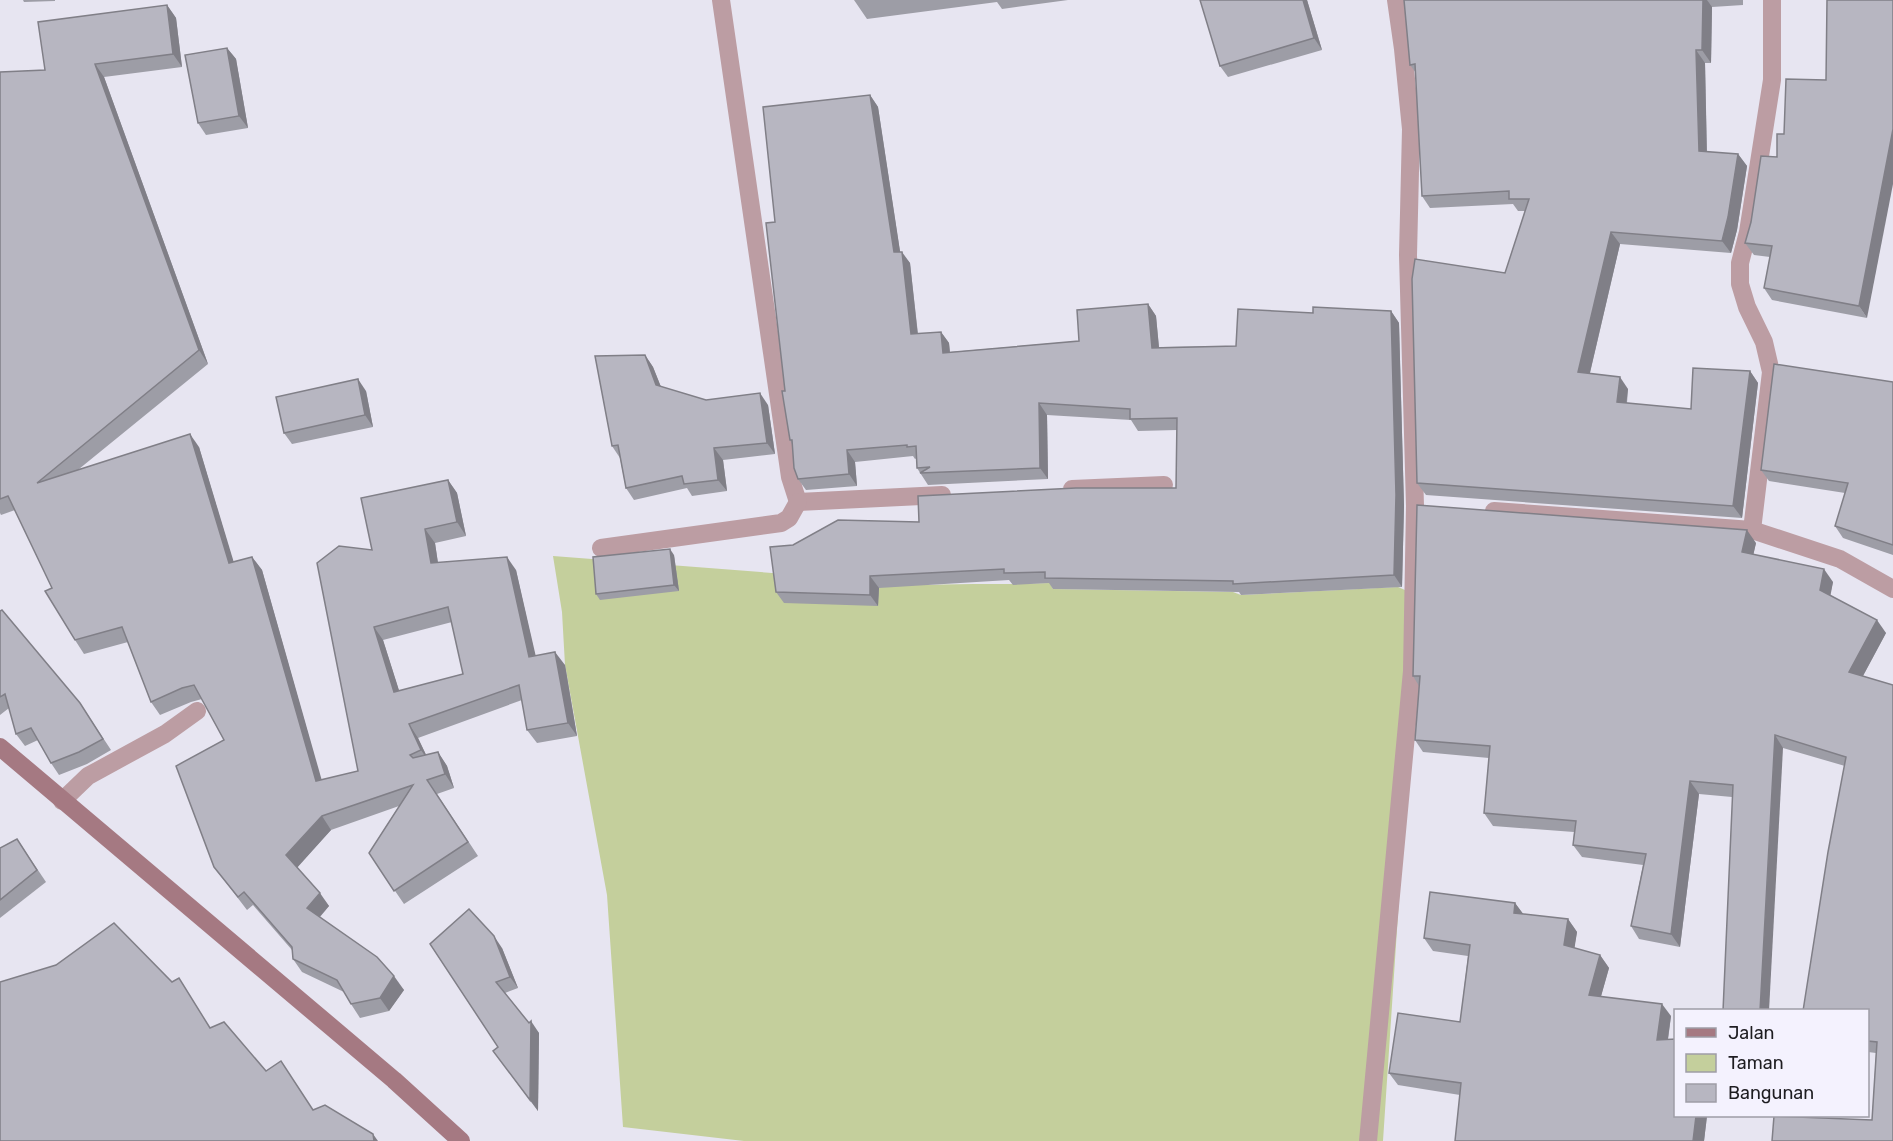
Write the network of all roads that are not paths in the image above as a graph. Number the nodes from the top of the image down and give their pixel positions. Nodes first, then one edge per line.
1 (721, 0) edge
2 (1396, 0) edge
3 (1772, 0) edge
4 (1164, 485) edge
5 (1058, 490) edge
6 (963, 494) edge
7 (798, 502) junction
8 (1415, 506) junction
9 (1436, 508) edge
10 (1475, 510) edge
11 (1752, 530) junction
12 (601, 548) dead end
13 (1893, 589) edge
14 (197, 711) edge
15 (0, 747) edge
16 (62, 801) junction
17 (461, 1141) edge
18 (1368, 1141) edge

1 - 7 street
2 - 8 street
3 - 11 street
4 - 5 street
6 - 7 street
7 - 12 street
8 - 9 street
8 - 18 street
10 - 11 street
11 - 13 street
14 - 16 street
15 - 16 street
16 - 17 street

